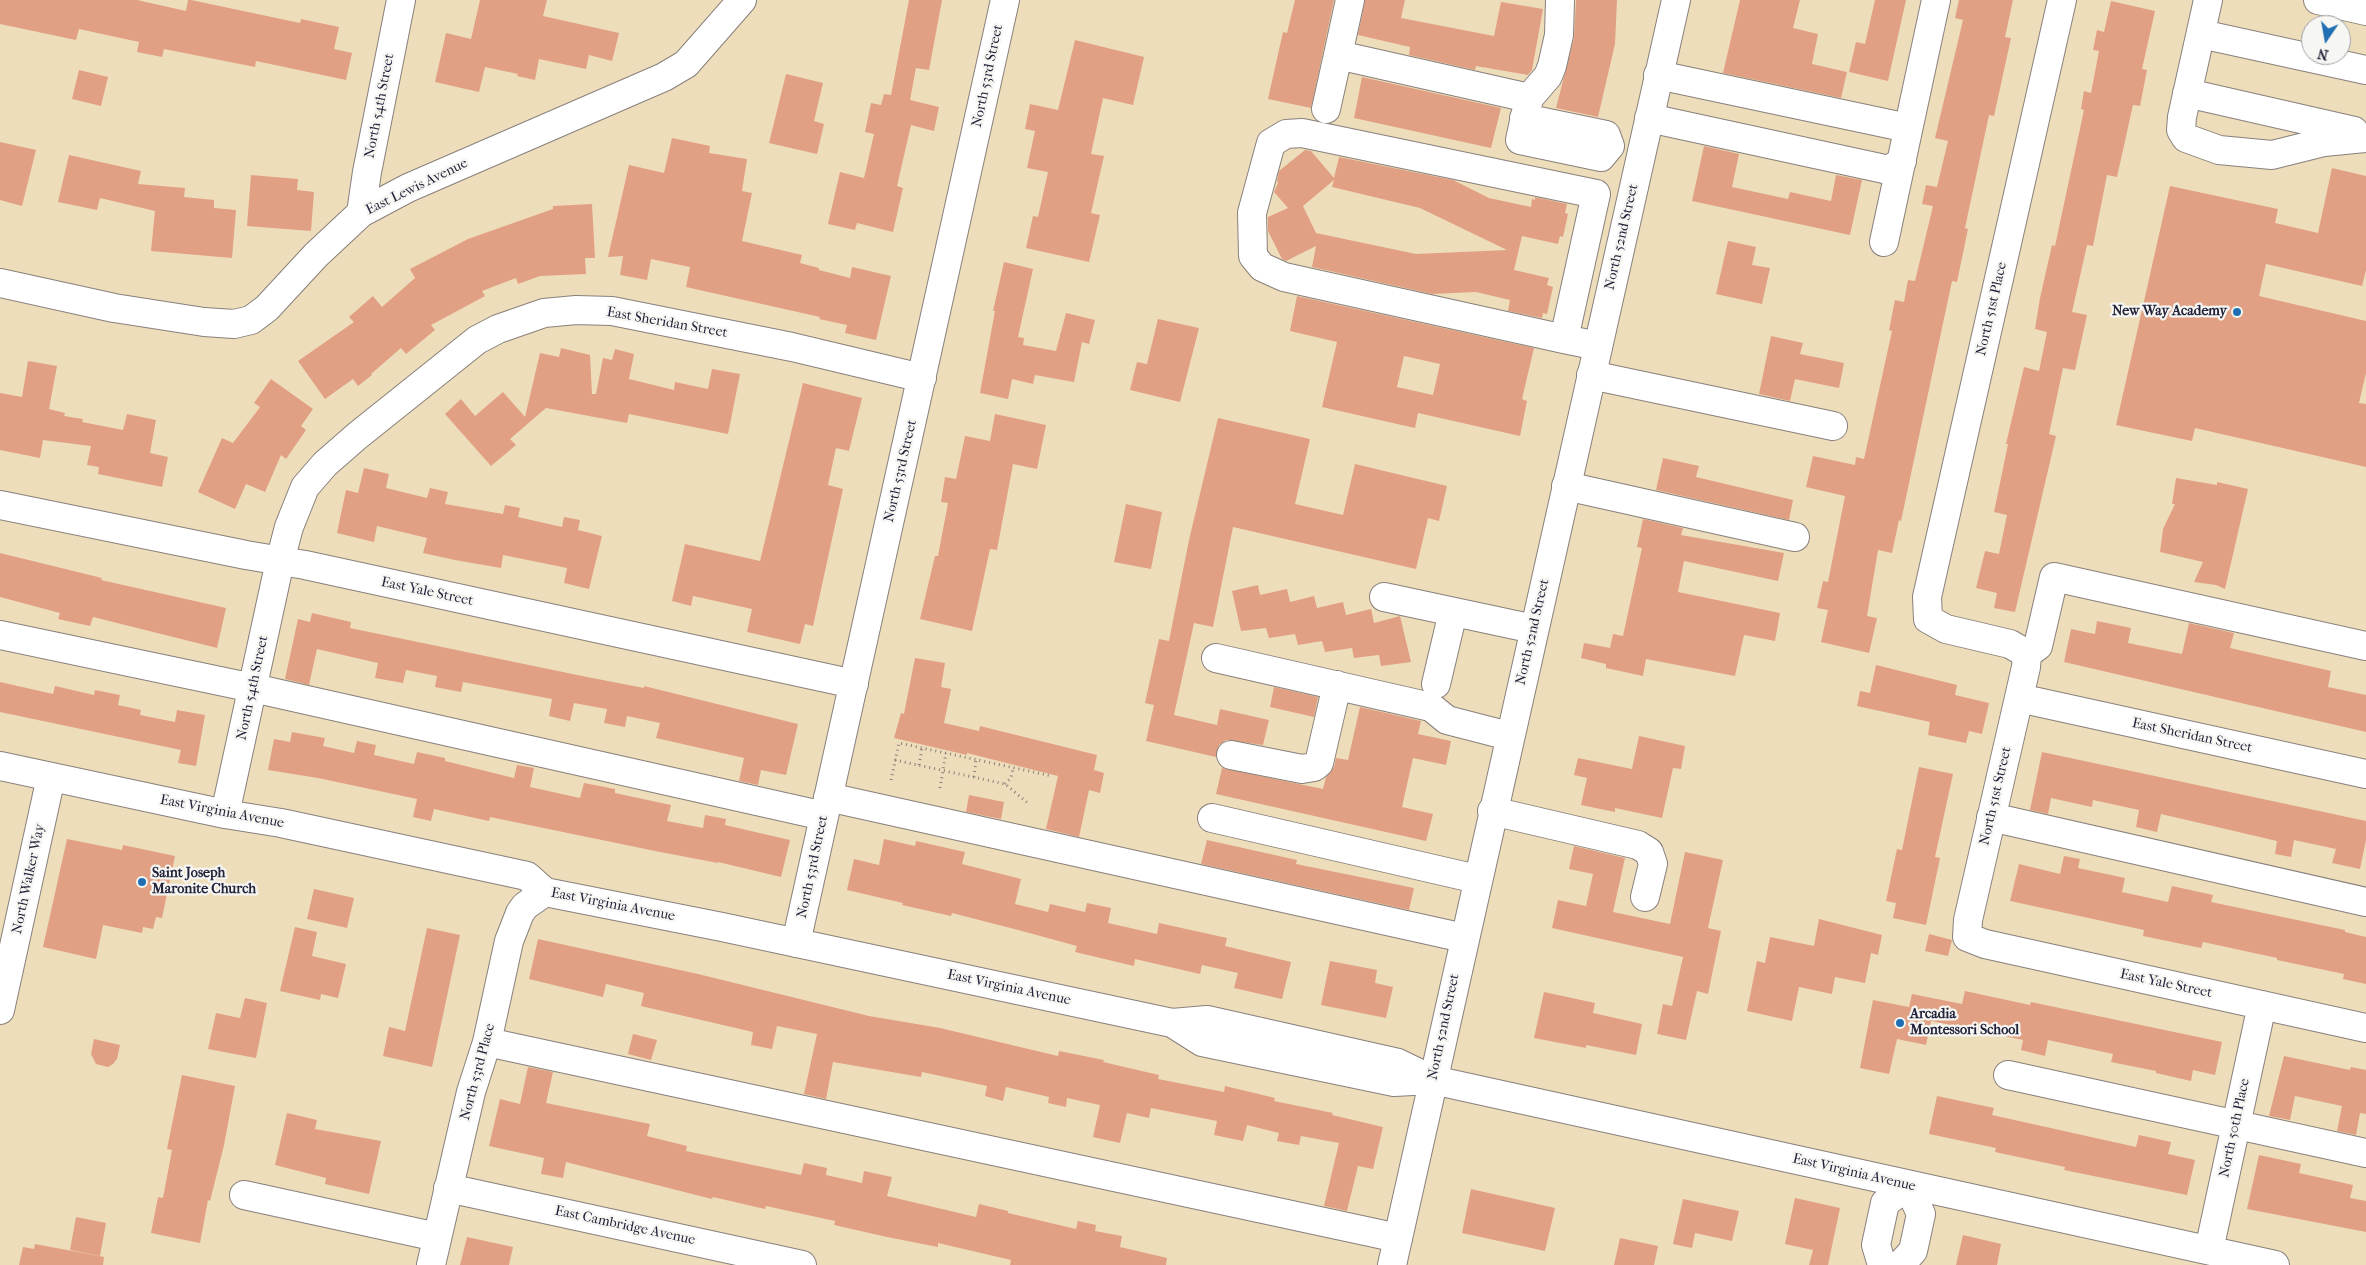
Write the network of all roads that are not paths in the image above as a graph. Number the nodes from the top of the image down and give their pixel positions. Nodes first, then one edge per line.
1 (401, 0) edge
2 (742, 0) edge
3 (1005, 0) edge
4 (1350, 0) edge
5 (1560, 0) edge
6 (1676, 0) edge
7 (1936, 0) edge
8 (2062, 0) edge
9 (2208, 0) edge
10 (2329, 1) edge
11 (2366, 11) edge
12 (2201, 34) junction
13 (1338, 55) junction
14 (2366, 70) edge
15 (1658, 75) junction
16 (2187, 93) junction
17 (1326, 109) dead end
18 (1649, 118) junction
19 (1524, 119) junction
20 (1908, 128) junction
21 (2366, 134) edge
22 (2366, 138) edge
23 (1641, 153) junction
24 (1902, 161) junction
25 (1596, 194) junction
26 (1631, 201) junction
27 (361, 213) junction
28 (1884, 242) dead end
29 (0, 283) edge
30 (1564, 339) junction
31 (1598, 346) junction
32 (1591, 375) junction
33 (922, 378) junction
34 (1833, 426) dead end
35 (1566, 486) junction
36 (0, 505) edge
37 (1795, 537) dead end
38 (280, 561) junction
39 (1384, 597) dead end
40 (1452, 612) junction
41 (1534, 629) junction
42 (0, 635) edge
43 (2366, 646) edge
44 (2027, 654) junction
45 (1216, 658) dead end
46 (854, 684) junction
47 (1436, 684) dead end
48 (1337, 685) junction
49 (253, 688) junction
50 (2019, 698) junction
51 (1510, 736) junction
52 (1231, 756) dead end
53 (0, 766) edge
54 (2366, 774) edge
55 (51, 777) junction
56 (826, 806) junction
57 (1492, 811) junction
58 (225, 814) junction
59 (1991, 817) junction
60 (1212, 818) dead end
61 (1477, 879) junction
62 (545, 892) junction
63 (1645, 897) dead end
64 (2366, 902) edge
65 (1967, 937) joint
66 (1464, 938) junction
67 (796, 943) junction
68 (2262, 1005) junction
69 (0, 1010) edge
70 (2366, 1028) edge
71 (487, 1042) junction
72 (2008, 1075) dead end
73 (1433, 1080) junction
74 (2236, 1126) junction
75 (2366, 1153) edge
76 (1908, 1186) junction
77 (448, 1188) junction
78 (244, 1195) dead end
79 (437, 1237) junction
80 (1398, 1238) junction
81 (2208, 1250) junction
82 (431, 1265) edge
83 (802, 1265) edge
84 (1392, 1265) edge
85 (1882, 1265) edge
86 (1900, 1265) edge
87 (2275, 1265) edge

1 - 27 street, North 54th Street
2 - 27 street, East Lewis Avenue
3 - 33 street, North 53rd Street
4 - 13 street
5 - 19 street
6 - 15 street, North 52nd Street
7 - 20 street
8 - 44 street, North 51st Place
9 - 12 street
10 - 11 street
12 - 14 street
12 - 16 street
13 - 17 street
13 - 19 street
15 - 18 street, North 52nd Street
15 - 20 street
16 - 21 street
16 - 22 street
18 - 23 street, North 52nd Street
18 - 24 street
19 - 23 street
20 - 24 street
23 - 26 street, North 52nd Street
24 - 28 street
25 - 26 street
25 - 30 street
25 - 30 street
26 - 31 street, North 52nd Street
27 - 29 street, East Lewis Avenue
30 - 31 street
31 - 32 street, North 52nd Street
32 - 34 street
32 - 35 street, North 52nd Street
33 - 38 street, East Sheridan Street
33 - 46 street, North 53rd Street
35 - 37 street
35 - 41 street, North 52nd Street
36 - 38 street, East Yale Street
38 - 46 street, East Yale Street
38 - 49 street, North 54th Street
39 - 40 street
40 - 41 street
40 - 47 street
41 - 51 street, North 52nd Street
42 - 49 street
43 - 44 street
44 - 50 street, North 51st Street
45 - 48 street
46 - 56 street, North 53rd Street
48 - 51 street
48 - 52 street
49 - 56 street
49 - 58 street, North 54th Street
50 - 54 street, East Sheridan Street
50 - 59 street, North 51st Street
51 - 57 street, North 52nd Street
53 - 55 street, East Virginia Avenue
55 - 58 street, East Virginia Avenue
55 - 69 street, North Walker Way
56 - 66 street
56 - 67 street, North 53rd Street
57 - 61 street, North 52nd Street
57 - 63 street
58 - 62 street, East Virginia Avenue
59 - 64 street
59 - 65 street, North 51st Street
60 - 61 street
61 - 66 street, North 52nd Street
62 - 67 street, East Virginia Avenue
62 - 71 street, North 53rd Place
65 - 68 street, East Yale Street
66 - 73 street, North 52nd Street
67 - 73 street, East Virginia Avenue
68 - 70 street, East Yale Street
68 - 74 street, North 50th Place
71 - 77 street, North 53rd Place
71 - 80 street
72 - 74 street
73 - 76 street, East Virginia Avenue
73 - 80 street, North 52nd Street
74 - 75 street
74 - 81 street, North 50th Place
76 - 81 street, East Virginia Avenue
76 - 85 street
76 - 86 street
77 - 79 street, North 53rd Place
77 - 83 street, East Cambridge Avenue
78 - 79 street
79 - 82 street, North 53rd Place
80 - 84 street, North 52nd Street
81 - 87 street, East Virginia Avenue

